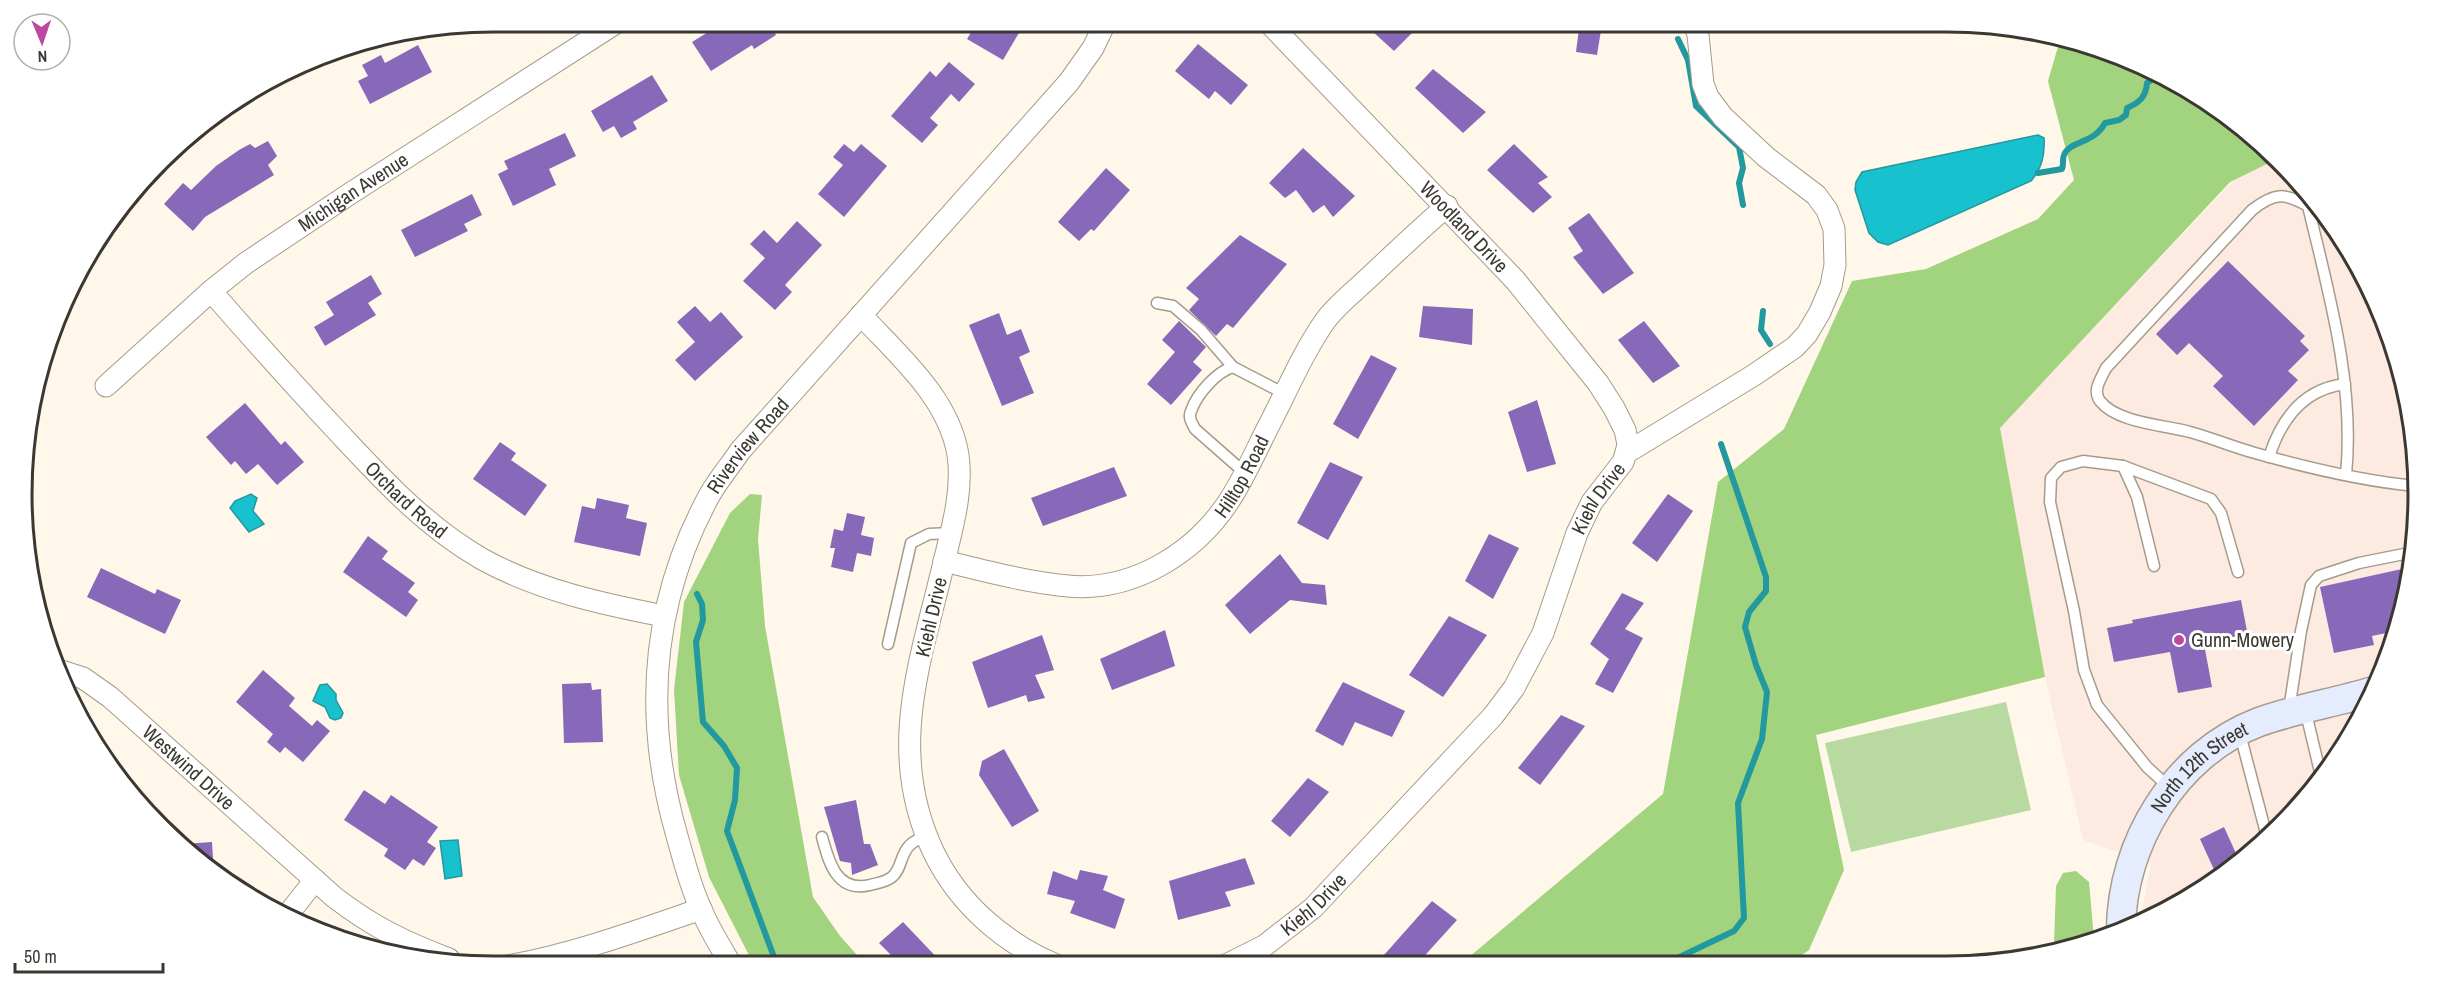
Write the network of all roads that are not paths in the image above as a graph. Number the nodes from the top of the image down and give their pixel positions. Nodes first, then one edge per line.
1 (602, 32) edge
2 (1101, 32) edge
3 (1278, 32) edge
4 (1696, 32) edge
5 (2306, 205) edge
6 (1447, 206) junction
7 (2308, 208) edge
8 (211, 291) junction
9 (1157, 303) dead end
10 (861, 315) junction
11 (1233, 367) junction
12 (2345, 384) junction
13 (106, 386) dead end
14 (1285, 394) junction
15 (1626, 453) junction
16 (2269, 457) junction
17 (2122, 466) junction
18 (1245, 473) junction
19 (2346, 475) junction
20 (2408, 485) edge
21 (951, 533) junction
22 (2404, 554) edge
23 (944, 561) junction
24 (2154, 566) dead end
25 (2238, 572) dead end
26 (664, 616) junction
27 (888, 644) dead end
28 (68, 673) edge
29 (2361, 695) edge
30 (2296, 711) junction
31 (2239, 731) junction
32 (2318, 767) edge
33 (2171, 789) junction
34 (2264, 827) edge
35 (926, 836) junction
36 (822, 837) dead end
37 (315, 880) junction
38 (292, 909) edge
39 (701, 909) junction
40 (2121, 920) edge
41 (433, 952) edge
42 (557, 956) edge
43 (726, 956) edge
44 (1035, 956) edge
45 (1244, 956) edge

1 - 8 street, Michigan Avenue
2 - 10 street, Riverview Road
3 - 6 street, Woodland Drive
4 - 15 street, Kiehl Drive
5 - 16 lane
6 - 14 street, Hilltop Road
6 - 15 street, Woodland Drive
7 - 12 lane
8 - 13 street, Michigan Avenue
8 - 26 street, Orchard Road
9 - 11 lane
10 - 21 street, Kiehl Drive
10 - 26 street, Riverview Road
11 - 14 lane
11 - 18 lane
12 - 16 lane
12 - 19 lane
14 - 18 street, Hilltop Road
15 - 45 street, Kiehl Drive
16 - 19 lane
17 - 24 lane
17 - 25 lane
17 - 33 lane
18 - 23 street, Hilltop Road
19 - 20 lane
21 - 23 street, Kiehl Drive
21 - 27 lane
22 - 30 lane
23 - 35 street, Kiehl Drive
26 - 39 street, Riverview Road
28 - 37 street, Westwind Drive
29 - 30 main road, North 12th Street
30 - 31 main road, North 12th Street
30 - 32 lane
31 - 33 main road, North 12th Street
31 - 34 lane
33 - 40 main road, North 12th Street
35 - 36 lane
35 - 44 street, Kiehl Drive
37 - 38 street
37 - 41 street, Westwind Drive
39 - 42 street
39 - 43 street, Riverview Road

